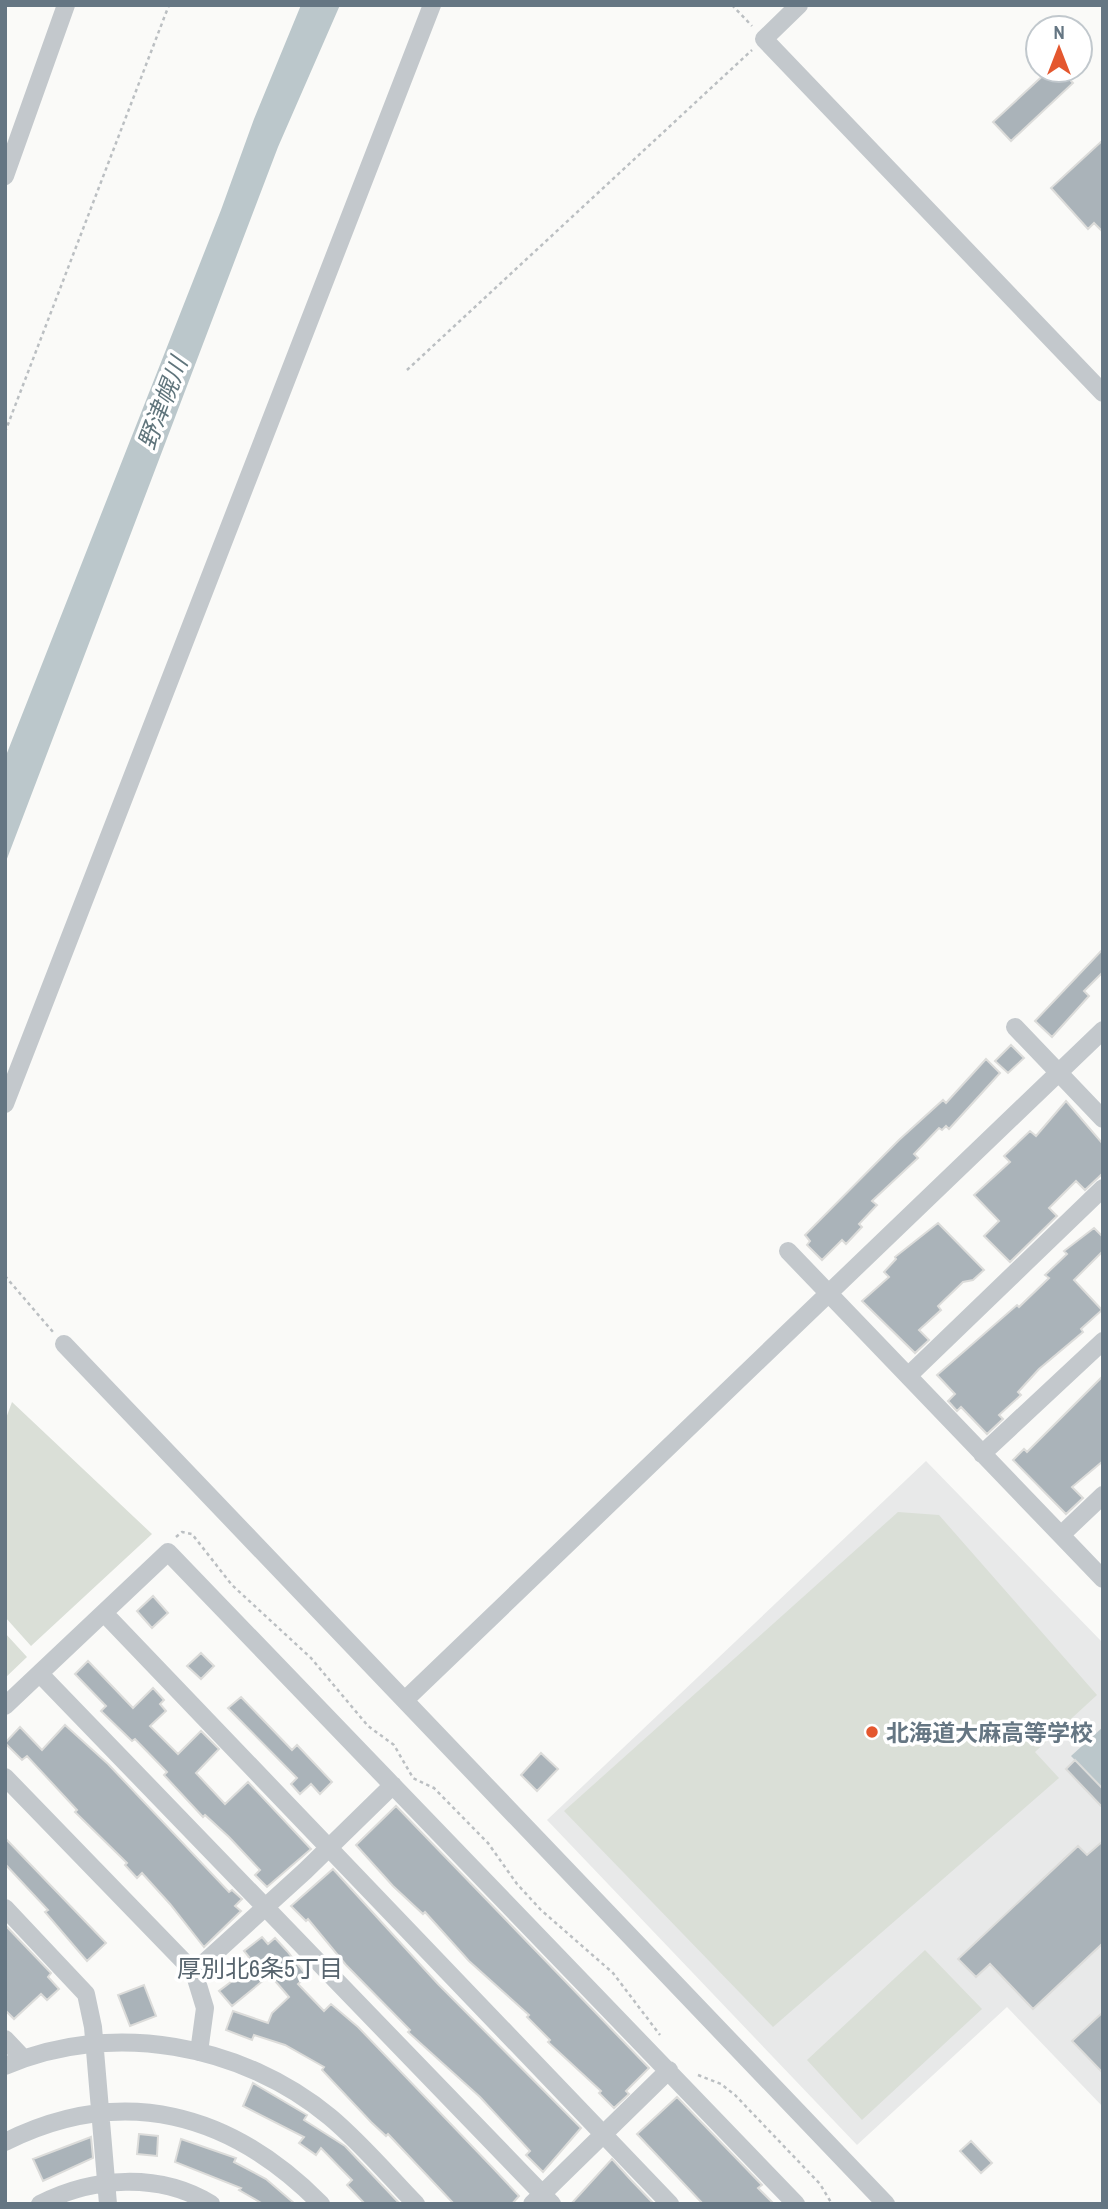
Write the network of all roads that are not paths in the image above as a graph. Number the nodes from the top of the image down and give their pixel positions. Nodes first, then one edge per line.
1 (66, 5) edge
2 (432, 5) edge
3 (799, 5) edge
4 (5, 176) edge
5 (1103, 393) edge
6 (1015, 1027) dead end
7 (1103, 1030) edge
8 (1058, 1072) junction
9 (5, 1104) edge
10 (1103, 1119) edge
11 (1103, 1188) edge
12 (788, 1251) dead end
13 (829, 1291) junction
14 (1103, 1341) edge
15 (64, 1344) road end
16 (908, 1376) junction
17 (982, 1454) junction
18 (1103, 1495) edge
19 (1061, 1535) junction
20 (1103, 1579) edge
21 (104, 1613) junction
22 (40, 1674) junction
23 (406, 1699) junction
24 (5, 1706) edge
25 (5, 1777) edge
26 (393, 1785) junction
27 (328, 1847) junction
28 (265, 1907) junction
29 (5, 1908) edge
30 (194, 1972) junction
31 (5, 2039) edge
32 (94, 2043) junction
33 (199, 2052) junction
34 (23, 2058) junction
35 (5, 2066) edge
36 (669, 2070) junction
37 (101, 2115) junction
38 (602, 2134) junction
39 (5, 2142) edge
40 (106, 2182) junction
41 (542, 2200) edge
42 (40, 2204) edge
43 (108, 2204) edge
44 (211, 2204) edge
45 (321, 2204) edge
46 (416, 2204) edge
47 (670, 2204) edge
48 (796, 2204) edge
49 (886, 2204) edge

1 - 4 street
2 - 9 street
3 - 5 street
6 - 8 street
7 - 8 street
8 - 10 street
8 - 13 street
11 - 16 street
12 - 13 street
13 - 16 street
13 - 23 street
14 - 17 street
15 - 23 street
16 - 17 street
17 - 19 street
18 - 19 street
19 - 20 street
21 - 22 street
21 - 26 street
21 - 27 street
22 - 24 street
22 - 28 street
23 - 49 street
25 - 30 street
26 - 27 street
26 - 36 street
27 - 28 street
27 - 38 street
28 - 30 street
28 - 41 street
29 - 32 street
30 - 33 street
31 - 34 street
32 - 33 street
32 - 34 street
32 - 37 street
33 - 46 street
34 - 35 street
36 - 38 street
36 - 48 street
37 - 39 street
37 - 40 street
37 - 45 street
38 - 41 street
38 - 47 street
40 - 42 street
40 - 43 street
40 - 44 street

